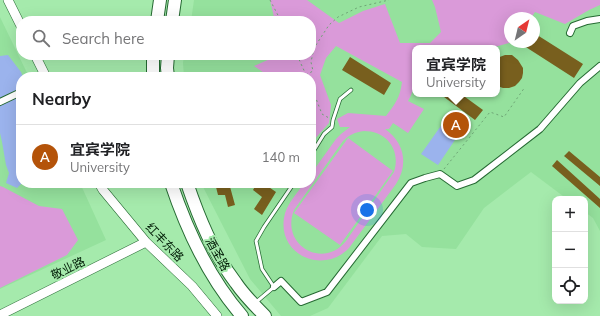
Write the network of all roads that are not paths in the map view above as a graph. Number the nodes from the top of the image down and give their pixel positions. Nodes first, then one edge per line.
1 (8, 0) edge
2 (160, 0) edge
3 (175, 0) edge
4 (16, 16) edge
5 (158, 16) edge
6 (173, 16) edge
7 (600, 19) edge
8 (570, 33) dead end
9 (38, 60) edge
10 (153, 60) edge
11 (168, 60) edge
12 (600, 66) edge
13 (44, 72) edge
14 (153, 72) edge
15 (167, 72) edge
16 (351, 90) dead end
17 (16, 94) edge
18 (0, 102) edge
19 (316, 147) edge
20 (102, 188) edge
21 (173, 188) edge
22 (189, 188) edge
23 (291, 188) edge
24 (146, 242) junction
25 (274, 287) junction
26 (254, 304) junction
27 (0, 315) edge
28 (217, 316) edge
29 (242, 316) edge
30 (264, 316) edge

1 - 4 street
2 - 5 highway
3 - 6 highway
7 - 8 street
9 - 13 street
10 - 14 highway
11 - 15 highway
12 - 25 street
16 - 19 lane
17 - 18 street
20 - 24 street, 红丰东路
21 - 29 highway, 酒圣路
22 - 26 highway, 酒圣路
23 - 25 lane
24 - 27 street, 敬业路
24 - 28 street, 红丰东路
25 - 26 lane
26 - 30 highway, 酒圣路

